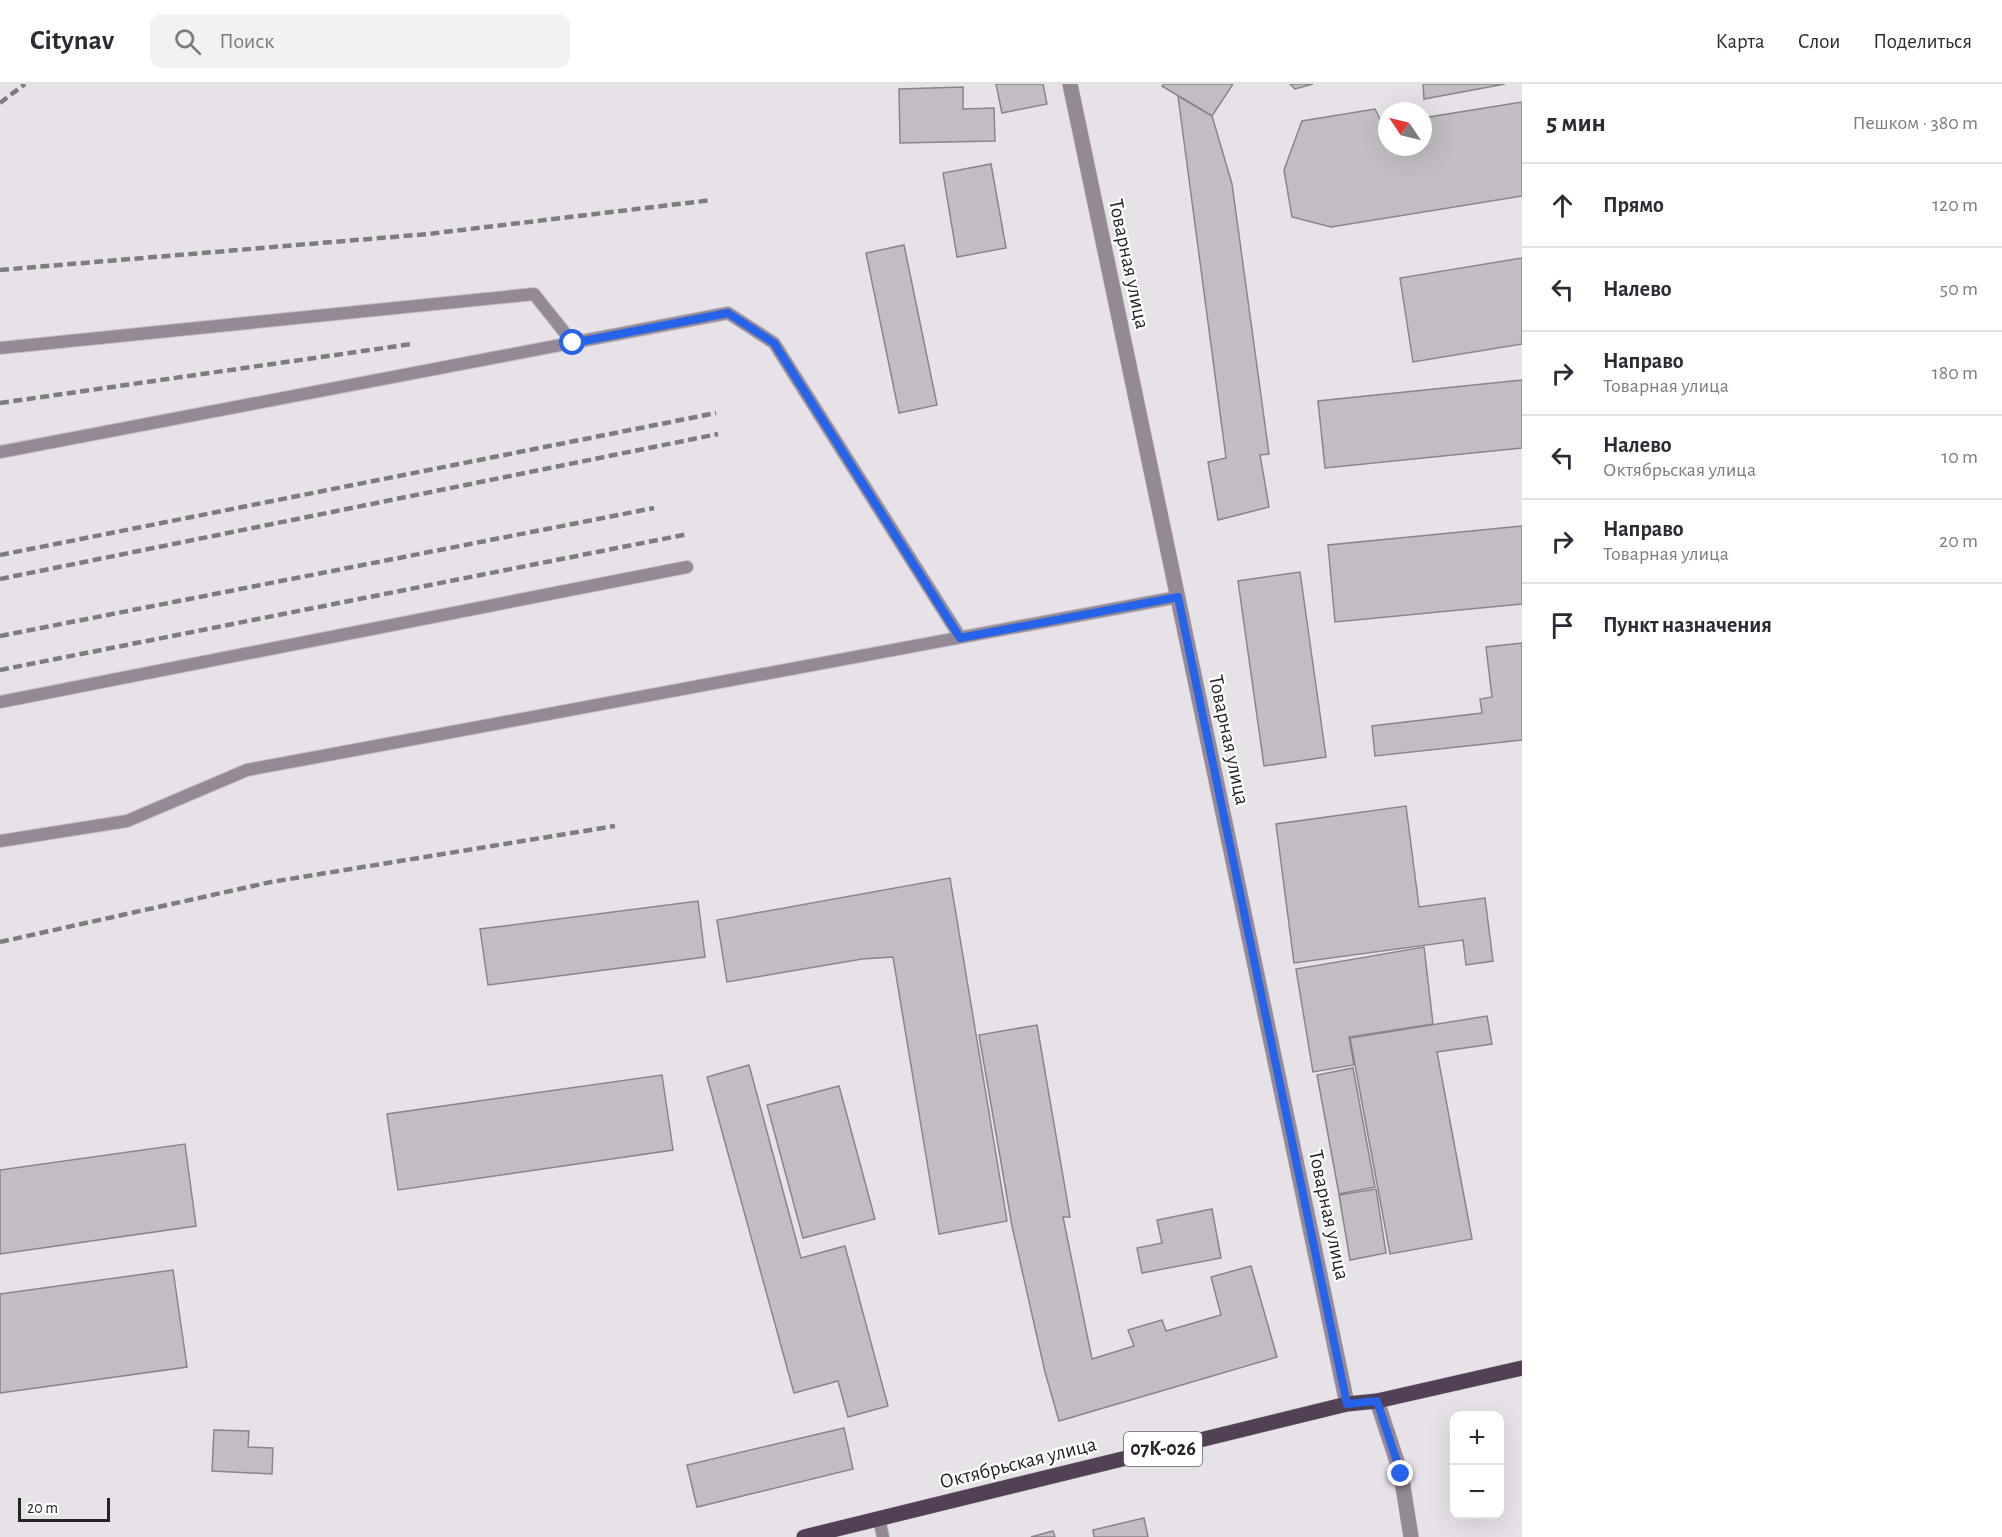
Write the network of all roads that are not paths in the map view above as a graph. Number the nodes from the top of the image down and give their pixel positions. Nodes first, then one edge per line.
1 (1070, 84) edge
2 (573, 343) junction
3 (0, 348) edge
4 (0, 452) edge
5 (687, 567) dead end
6 (1178, 597) junction
7 (960, 638) junction
8 (0, 702) edge
9 (0, 842) edge
10 (1522, 1368) edge
11 (1377, 1401) junction
12 (1347, 1404) junction
13 (879, 1519) junction
14 (814, 1536) edge
15 (883, 1537) edge
16 (1411, 1537) edge

1 - 6 street, Товарная улица
2 - 3 lane
2 - 4 lane
2 - 7 lane
5 - 8 lane
6 - 7 lane
6 - 12 street, Товарная улица
7 - 9 lane
10 - 11 main road, Октябрьская улица / 07К-026
11 - 12 main road, Октябрьская улица / 07К-026
11 - 16 street
12 - 13 main road, Октябрьская улица / 07К-026
13 - 14 main road, Октябрьская улица / 07К-026
13 - 15 lane

